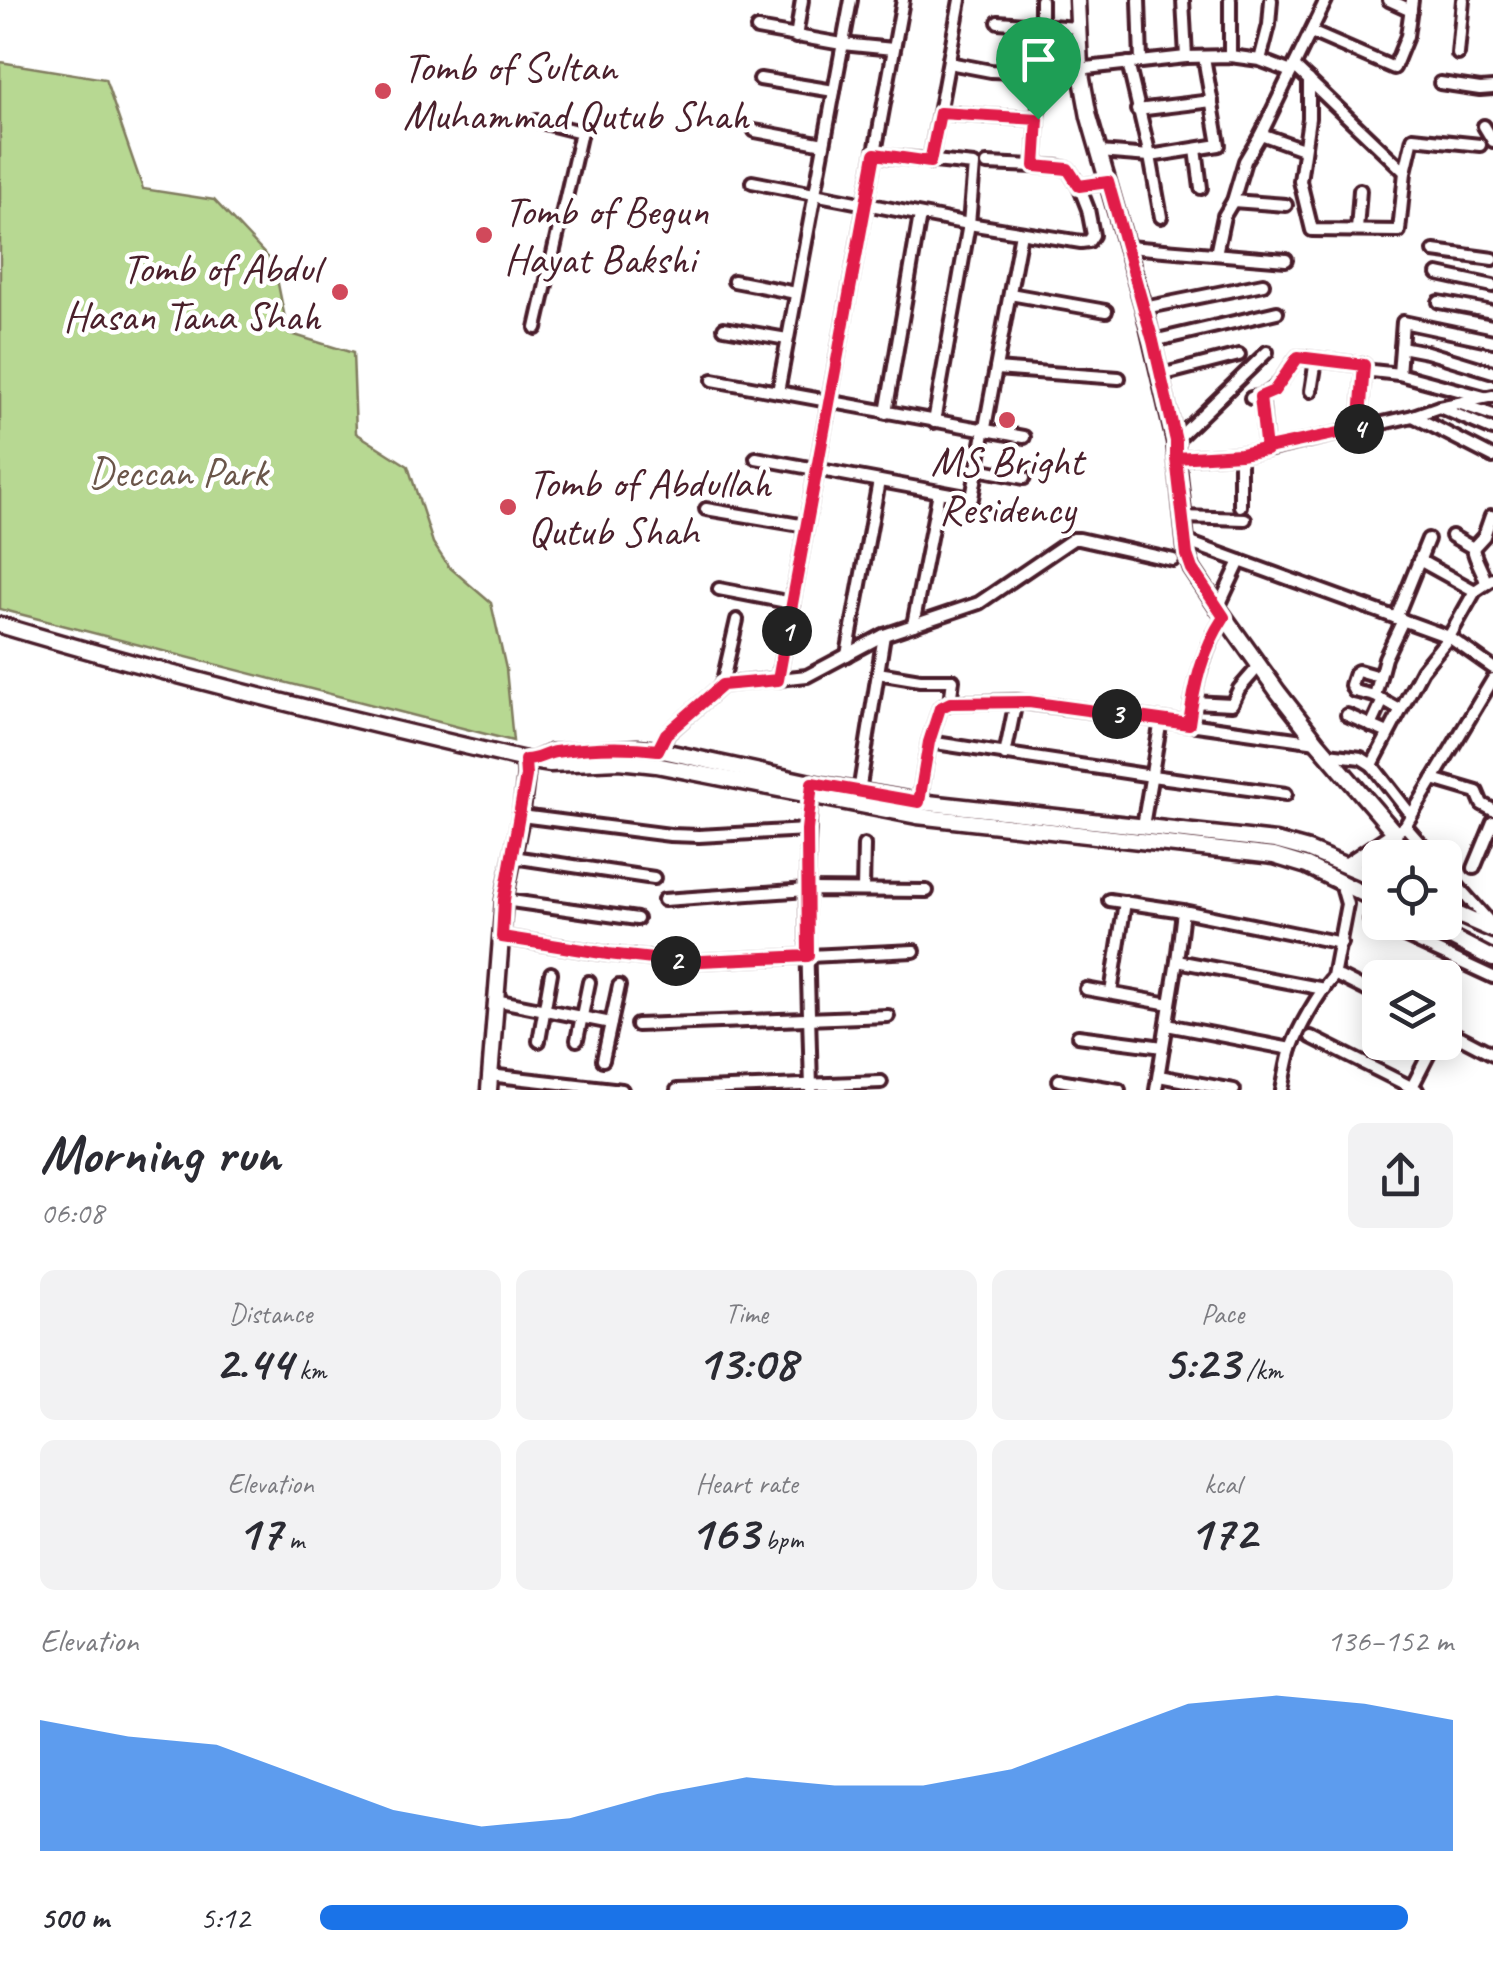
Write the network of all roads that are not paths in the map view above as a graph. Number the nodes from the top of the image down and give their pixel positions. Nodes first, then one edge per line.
1 (802, 0) edge
2 (851, 0) edge
3 (903, 0) edge
4 (960, 0) edge
5 (1041, 0) edge
6 (1077, 0) edge
7 (1140, 0) edge
8 (1183, 0) edge
9 (1230, 0) edge
10 (1270, 0) edge
11 (1326, 0) edge
12 (1389, 0) edge
13 (1463, 0) edge
14 (1411, 5) edge
15 (998, 22) dead end
16 (1041, 26) junction
17 (756, 28) dead end
18 (1077, 28) junction
19 (1311, 32) junction
20 (796, 36) junction
21 (842, 44) junction
22 (894, 49) junction
23 (1458, 54) dead end
24 (1186, 56) junction
25 (1230, 56) junction
26 (1204, 57) junction
27 (1260, 60) junction
28 (1141, 61) junction
29 (950, 63) junction
30 (1128, 63) junction
31 (1080, 68) junction
32 (1292, 69) junction
33 (1041, 73) junction
34 (760, 78) dead end
35 (1309, 80) junction
36 (1440, 84) dead end
37 (1493, 88) edge
38 (834, 91) junction
39 (1212, 101) junction
40 (1138, 110) junction
41 (940, 113) junction
42 (1038, 119) junction
43 (537, 120) dead end
44 (1484, 126) dead end
45 (756, 131) dead end
46 (1261, 134) junction
47 (1493, 141) edge
48 (824, 144) junction
49 (1480, 144) dead end
50 (1300, 148) dead end
51 (1196, 149) junction
52 (1098, 152) junction
53 (875, 154) junction
54 (1150, 156) junction
55 (930, 162) junction
56 (986, 164) dead end
57 (1035, 166) junction
58 (1404, 172) junction
59 (752, 182) dead end
60 (1108, 182) junction
61 (1079, 186) junction
62 (1200, 188) dead end
63 (1360, 190) dead end
64 (815, 193) junction
65 (1233, 200) junction
66 (865, 204) junction
67 (1286, 206) dead end
68 (920, 215) junction
69 (1162, 217) dead end
70 (969, 224) junction
71 (1357, 230) junction
72 (1021, 233) junction
73 (1128, 246) junction
74 (1434, 251) dead end
75 (1216, 254) junction
76 (1493, 259) edge
77 (1286, 260) dead end
78 (1438, 274) dead end
79 (734, 281) dead end
80 (1263, 284) dead end
81 (1493, 286) edge
82 (796, 293) junction
83 (1010, 294) junction
84 (1438, 302) dead end
85 (1144, 308) junction
86 (1106, 311) dead end
87 (1277, 312) dead end
88 (1493, 312) edge
89 (536, 328) dead end
90 (724, 328) dead end
91 (788, 339) junction
92 (1153, 341) junction
93 (1493, 341) edge
94 (1401, 347) junction
95 (1267, 352) dead end
96 (1239, 354) dead end
97 (1316, 360) junction
98 (996, 369) junction
99 (1363, 370) junction
100 (1493, 372) edge
101 (1398, 374) junction
102 (1161, 375) junction
103 (1118, 378) dead end
104 (713, 380) dead end
105 (1312, 391) dead end
106 (778, 392) junction
107 (1490, 397) edge
108 (829, 402) junction
109 (1459, 404) junction
110 (1439, 407) junction
111 (886, 413) junction
112 (1493, 415) edge
113 (1413, 416) junction
114 (934, 422) junction
115 (1362, 428) junction
116 (1493, 430) edge
117 (985, 431) junction
118 (1024, 437) dead end
119 (1176, 441) junction
120 (1266, 450) junction
121 (1240, 454) junction
122 (1493, 457) edge
123 (756, 458) dead end
124 (1176, 458) junction
125 (817, 469) junction
126 (978, 469) junction
127 (1024, 478) dead end
128 (878, 480) junction
129 (939, 492) junction
130 (1240, 506) dead end
131 (706, 509) dead end
132 (1491, 516) edge
133 (1182, 518) junction
134 (1245, 519) dead end
135 (806, 526) junction
136 (1452, 536) dead end
137 (1428, 539) dead end
138 (1185, 541) junction
139 (1473, 548) junction
140 (1173, 560) dead end
141 (1419, 560) junction
142 (1240, 561) junction
143 (1490, 582) edge
144 (719, 589) dead end
145 (1475, 591) junction
146 (792, 603) junction
147 (1221, 613) junction
148 (1400, 619) junction
149 (738, 620) dead end
150 (913, 624) junction
151 (0, 625) edge
152 (884, 635) junction
153 (1449, 638) junction
154 (848, 655) junction
155 (1259, 666) junction
156 (1493, 668) edge
157 (878, 673) junction
158 (1379, 676) junction
159 (1493, 679) edge
160 (778, 680) junction
161 (722, 685) junction
162 (1379, 698) junction
163 (1016, 702) junction
164 (1192, 702) junction
165 (950, 703) junction
166 (1400, 710) junction
167 (1347, 715) dead end
168 (1161, 720) junction
169 (1189, 724) junction
170 (1371, 726) junction
171 (1388, 733) junction
172 (929, 742) junction
173 (1317, 742) junction
174 (1328, 754) junction
175 (1005, 755) junction
176 (657, 757) junction
177 (530, 760) junction
178 (1372, 765) junction
179 (1152, 776) junction
180 (1433, 779) junction
181 (811, 789) junction
182 (859, 792) junction
183 (1286, 794) dead end
184 (918, 809) junction
185 (1493, 810) edge
186 (1412, 815) junction
187 (521, 816) junction
188 (1493, 822) edge
189 (1143, 826) junction
190 (807, 830) junction
191 (1400, 830) junction
192 (1411, 840) edge
193 (864, 845) dead end
194 (512, 858) junction
195 (1348, 866) junction
196 (1474, 868) dead end
197 (1362, 872) edge
198 (654, 878) dead end
199 (1341, 883) junction
200 (807, 890) junction
201 (863, 890) junction
202 (926, 891) dead end
203 (1462, 892) edge
204 (1362, 893) edge
205 (504, 900) junction
206 (664, 900) dead end
207 (1109, 900) dead end
208 (1125, 902) junction
209 (1182, 911) junction
210 (1462, 915) edge
211 (637, 918) dead end
212 (1493, 928) edge
213 (502, 937) junction
214 (1413, 940) edge
215 (1462, 940) edge
216 (1341, 943) junction
217 (914, 951) dead end
218 (1490, 952) edge
219 (808, 956) junction
220 (1177, 961) junction
221 (551, 972) dead end
222 (1340, 977) dead end
223 (1493, 977) edge
224 (589, 982) dead end
225 (619, 986) dead end
226 (1362, 988) edge
227 (1324, 989) junction
228 (1086, 990) dead end
229 (1110, 993) junction
230 (495, 1000) junction
231 (1170, 1004) junction
232 (545, 1008) junction
233 (582, 1016) junction
234 (888, 1016) dead end
235 (808, 1020) junction
236 (611, 1023) junction
237 (638, 1024) dead end
238 (1167, 1025) junction
239 (1078, 1036) dead end
240 (1493, 1036) edge
241 (1312, 1037) dead end
242 (1462, 1038) edge
243 (576, 1040) dead end
244 (540, 1041) dead end
245 (1162, 1048) junction
246 (1292, 1048) junction
247 (1489, 1052) edge
248 (602, 1060) dead end
249 (1427, 1060) edge
250 (1159, 1076) junction
251 (1058, 1080) dead end
252 (489, 1082) edge
253 (881, 1082) dead end
254 (811, 1087) edge
255 (1414, 1089) edge
256 (622, 1090) edge
257 (677, 1090) edge
258 (1120, 1090) edge
259 (1156, 1090) edge
260 (1234, 1090) edge
261 (1282, 1090) edge

1 - 20 street
2 - 21 street
3 - 22 street
4 - 29 street
5 - 16 street
6 - 18 street
7 - 28 street
8 - 24 street
9 - 25 street
10 - 27 street
11 - 19 street
12 - 14 street
13 - 23 street
14 - 19 street
15 - 16 street
16 - 18 street
16 - 33 street
17 - 20 street
18 - 31 street
19 - 32 street
20 - 21 street
21 - 22 street
21 - 38 street
22 - 53 street
24 - 26 street
24 - 28 street
25 - 26 street
25 - 27 street
26 - 39 street
27 - 32 street
28 - 30 street
29 - 33 street
29 - 41 street
30 - 31 street
30 - 40 street
31 - 33 street
31 - 52 street
32 - 35 street
32 - 46 street
33 - 42 street
34 - 38 street
35 - 58 street
35 - 71 street
36 - 37 street
38 - 48 street
39 - 40 street
39 - 51 street
40 - 54 street
41 - 42 street
41 - 55 street
42 - 57 street
43 - 89 street
44 - 47 street
45 - 48 street
46 - 50 street
46 - 65 street
48 - 64 street
49 - 58 street
51 - 54 street
51 - 62 street
52 - 54 street
52 - 60 street
53 - 55 street
53 - 66 street
54 - 69 street
55 - 70 street
56 - 57 street
57 - 61 street
58 - 71 street
59 - 64 street
60 - 61 street
60 - 73 street
61 - 72 street
63 - 71 street
64 - 66 street
64 - 82 street
65 - 67 street
65 - 75 street
66 - 68 street
66 - 108 street
68 - 70 street
68 - 111 street
70 - 72 street
70 - 114 street
72 - 83 street
73 - 75 street
73 - 85 street
74 - 76 street
75 - 77 street
78 - 81 street
79 - 82 street
80 - 85 street
82 - 91 street
83 - 86 street
83 - 98 street
84 - 88 street
85 - 92 street
87 - 92 street
90 - 91 street
91 - 106 street
92 - 102 street
93 - 94 street
94 - 100 street
94 - 101 street
95 - 119 street
96 - 102 street
97 - 99 street
97 - 105 street
97 - 120 street
98 - 103 street
98 - 117 street
99 - 101 street
99 - 115 street
101 - 107 street
102 - 119 street
104 - 106 street
106 - 108 street
107 - 109 street
108 - 111 street
108 - 125 street
109 - 110 street
109 - 112 street
110 - 113 street
110 - 116 street
111 - 114 street
113 - 115 street
113 - 122 street
114 - 117 street
115 - 120 street
117 - 118 street
117 - 126 street
119 - 124 street
120 - 121 street
121 - 124 street
121 - 130 street
123 - 125 street
124 - 133 street
125 - 128 street
125 - 135 street
126 - 127 street
126 - 129 street
128 - 129 street
128 - 154 street
129 - 150 street
131 - 135 street
132 - 139 street
133 - 134 street
133 - 138 street
135 - 146 street
136 - 139 street
137 - 141 street
138 - 142 street
138 - 147 street
139 - 143 street
140 - 150 street
141 - 145 street
141 - 148 street
142 - 147 street
142 - 148 street
143 - 145 street
144 - 146 street
145 - 153 street
146 - 160 street
147 - 155 street
147 - 164 street
148 - 153 street
148 - 158 street
149 - 161 street
150 - 152 street
151 - 177 street
152 - 154 street
152 - 157 street
153 - 156 street
153 - 166 street
154 - 160 street
155 - 164 street
155 - 173 street
157 - 165 street
157 - 182 street
158 - 162 street
158 - 162 street
159 - 180 street
160 - 161 street
161 - 176 street
162 - 166 street
162 - 170 street
163 - 165 street
163 - 168 street
163 - 175 street
164 - 169 street
165 - 172 street
166 - 171 street
167 - 170 street
168 - 169 street
168 - 179 street
169 - 173 street
170 - 171 street
171 - 178 street
172 - 175 street
172 - 184 street
173 - 174 street
174 - 178 street
174 - 191 street
175 - 179 street
176 - 177 street
176 - 181 street
177 - 187 street
178 - 186 street
179 - 183 street
179 - 189 street
180 - 185 street
180 - 186 street
181 - 182 street
181 - 184 street
181 - 190 street
182 - 184 street
184 - 189 street
184 - 199 street
186 - 191 street
187 - 190 street
187 - 194 street
188 - 196 street
189 - 195 street
190 - 200 street
191 - 192 street
191 - 195 street
193 - 201 street
194 - 198 street
194 - 205 street
195 - 197 street
195 - 199 street
199 - 204 street
199 - 216 street
200 - 201 street
200 - 206 street
200 - 219 street
201 - 202 street
203 - 212 street
205 - 211 street
205 - 213 street
207 - 208 street
208 - 209 street
208 - 229 street
209 - 216 street
209 - 220 street
210 - 212 street
213 - 219 street
213 - 230 street
214 - 223 street
215 - 218 street
216 - 227 street
217 - 219 street
219 - 235 street
220 - 227 street
220 - 231 street
221 - 232 street
222 - 226 street
224 - 233 street
225 - 236 street
227 - 246 street
228 - 229 street
229 - 231 street
230 - 232 street
230 - 252 street
231 - 238 street
232 - 233 street
232 - 244 street
233 - 236 street
233 - 243 street
234 - 235 street
235 - 237 street
235 - 254 street
236 - 248 street
238 - 245 street
238 - 246 street
239 - 245 street
240 - 247 street
241 - 255 street
242 - 247 street
245 - 250 street
246 - 261 street
249 - 255 street
250 - 259 street
250 - 260 street
251 - 258 street
252 - 256 street
253 - 254 street
254 - 257 street

